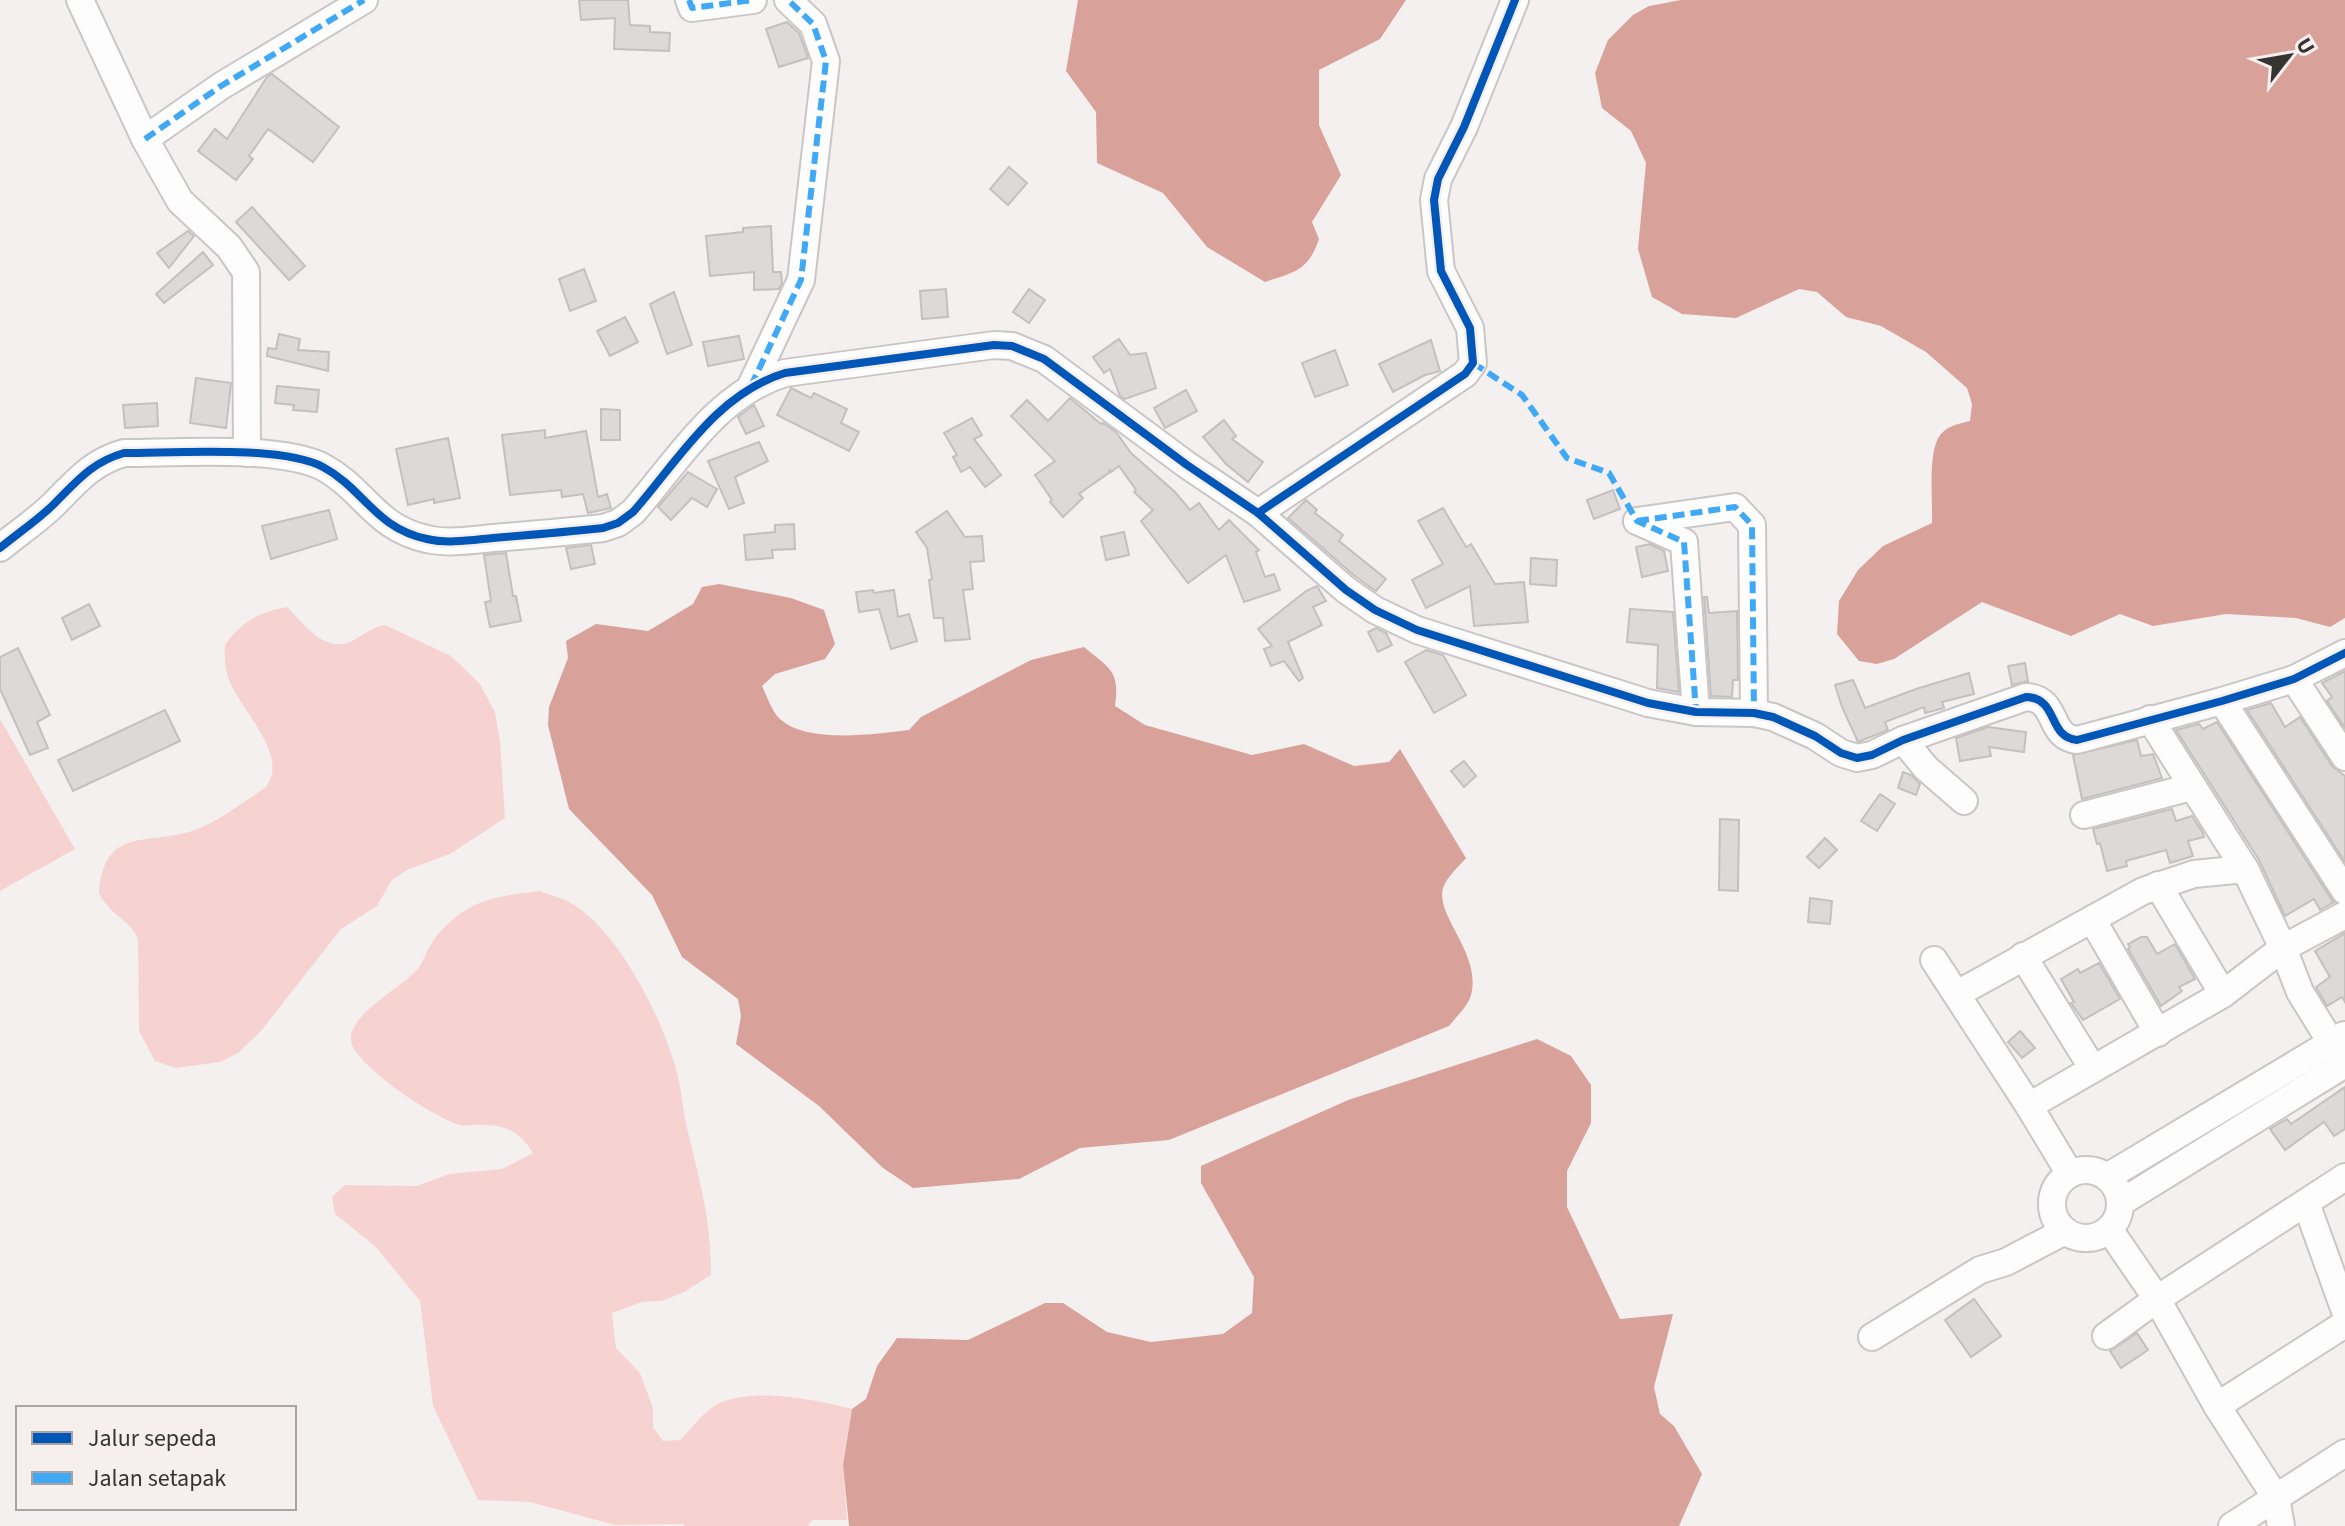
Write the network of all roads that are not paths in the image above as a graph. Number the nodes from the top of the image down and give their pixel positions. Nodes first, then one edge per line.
1 (80, 0) edge
2 (364, 0) edge
3 (689, 0) edge
4 (753, 0) edge
5 (788, 0) edge
6 (1515, 0) edge
7 (145, 139) junction
8 (751, 386) junction
9 (247, 453) junction
10 (1258, 513) junction
11 (0, 548) edge
12 (2345, 653) edge
13 (2294, 679) junction
14 (2222, 701) junction
15 (1696, 712) junction
16 (1754, 713) junction
17 (2150, 719) junction
18 (1903, 740) junction
19 (2345, 757) edge
20 (2192, 787) junction
21 (1964, 801) dead end
22 (2084, 815) dead end
23 (2245, 869) junction
24 (2158, 885) junction
25 (2345, 891) edge
26 (2345, 915) edge
27 (2092, 919) junction
28 (2283, 948) junction
29 (2023, 956) junction
30 (1934, 960) dead end
31 (1957, 994) junction
32 (2223, 994) junction
33 (2158, 1033) junction
34 (2342, 1054) edge
35 (2093, 1069) junction
36 (2029, 1106) junction
37 (2070, 1174) junction
38 (2107, 1177) junction
39 (2345, 1177) edge
40 (2120, 1203) junction
41 (2306, 1203) junction
42 (2059, 1223) junction
43 (2109, 1229) junction
44 (2157, 1299) junction
45 (2345, 1311) edge
46 (2345, 1324) edge
47 (2106, 1336) dead end
48 (1872, 1337) dead end
49 (2217, 1406) junction
50 (2345, 1453) edge
51 (2276, 1498) junction
52 (2232, 1526) edge
53 (2281, 1526) edge

1 - 7 street
2 - 7 street
3 - 4 street
5 - 8 street
6 - 10 street
7 - 9 street
8 - 9 street
8 - 10 street
9 - 11 street
10 - 15 street
12 - 13 street
13 - 14 street
13 - 19 street
14 - 17 street
14 - 25 street
15 - 16 street
15 - 16 street
16 - 18 street
17 - 18 street
17 - 20 street
18 - 21 street
20 - 22 street
20 - 23 street
23 - 24 street
23 - 28 street
24 - 27 street
24 - 32 street
26 - 28 street
27 - 29 street
27 - 33 street
28 - 32 street
28 - 34 street
29 - 31 street
29 - 35 street
30 - 31 street
31 - 36 street
32 - 33 street
33 - 35 street
34 - 38 street
34 - 40 street
35 - 36 street
36 - 37 street
37 - 38 street
37 - 42 street
38 - 40 street
39 - 41 street
40 - 43 street
41 - 44 street
41 - 45 street
42 - 43 street
42 - 48 street
43 - 44 street
44 - 47 street
44 - 49 street
46 - 49 street
49 - 51 street
50 - 51 street
51 - 52 street
51 - 53 street

